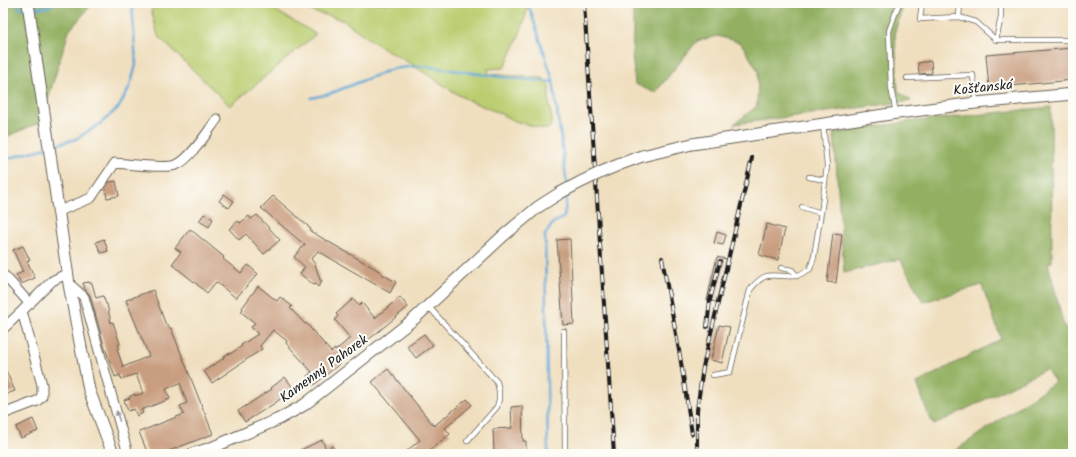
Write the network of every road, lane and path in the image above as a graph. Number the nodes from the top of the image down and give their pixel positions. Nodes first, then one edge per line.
1 (899, 3) edge
2 (922, 3) edge
3 (960, 3) edge
4 (1001, 3) edge
5 (29, 8) edge
6 (959, 17) junction
7 (996, 40) junction
8 (1073, 40) edge
9 (908, 78) dead end
10 (1073, 94) edge
11 (976, 104) junction
12 (896, 113) junction
13 (217, 119) dead end
14 (824, 124) junction
15 (642, 156) joint
16 (809, 177) dead end
17 (825, 180) junction
18 (802, 207) dead end
19 (59, 211) junction
20 (821, 213) junction
21 (781, 268) dead end
22 (68, 273) junction
23 (3, 276) edge
24 (797, 276) junction
25 (70, 286) junction
26 (30, 304) junction
27 (429, 306) junction
28 (22, 311) junction
29 (3, 328) edge
30 (564, 331) dead end
31 (713, 375) dead end
32 (3, 414) edge
33 (467, 441) dead end
34 (113, 454) edge
35 (128, 454) edge
36 (192, 454) edge
37 (565, 454) edge

1 - 12 lane
2 - 6 lane
3 - 6 lane
4 - 7 lane
5 - 19 street
6 - 7 lane
7 - 8 lane
9 - 11 lane
10 - 11 street, Košťanská
11 - 12 street, Košťanská
12 - 14 street, Košťanská
13 - 19 street
14 - 15 street, Košťanská
14 - 17 lane
15 - 27 street, Kamenný Pahorek, bridge
16 - 17 lane
17 - 20 lane
18 - 20 lane
19 - 22 street
20 - 24 lane
21 - 24 lane
22 - 25 street
22 - 26 street
23 - 26 street
24 - 31 lane
25 - 34 street
35 -> 25 street
26 - 28 street
27 - 33 lane
27 - 36 street, Kamenný Pahorek
28 - 29 street
28 - 32 street
30 - 37 lane

